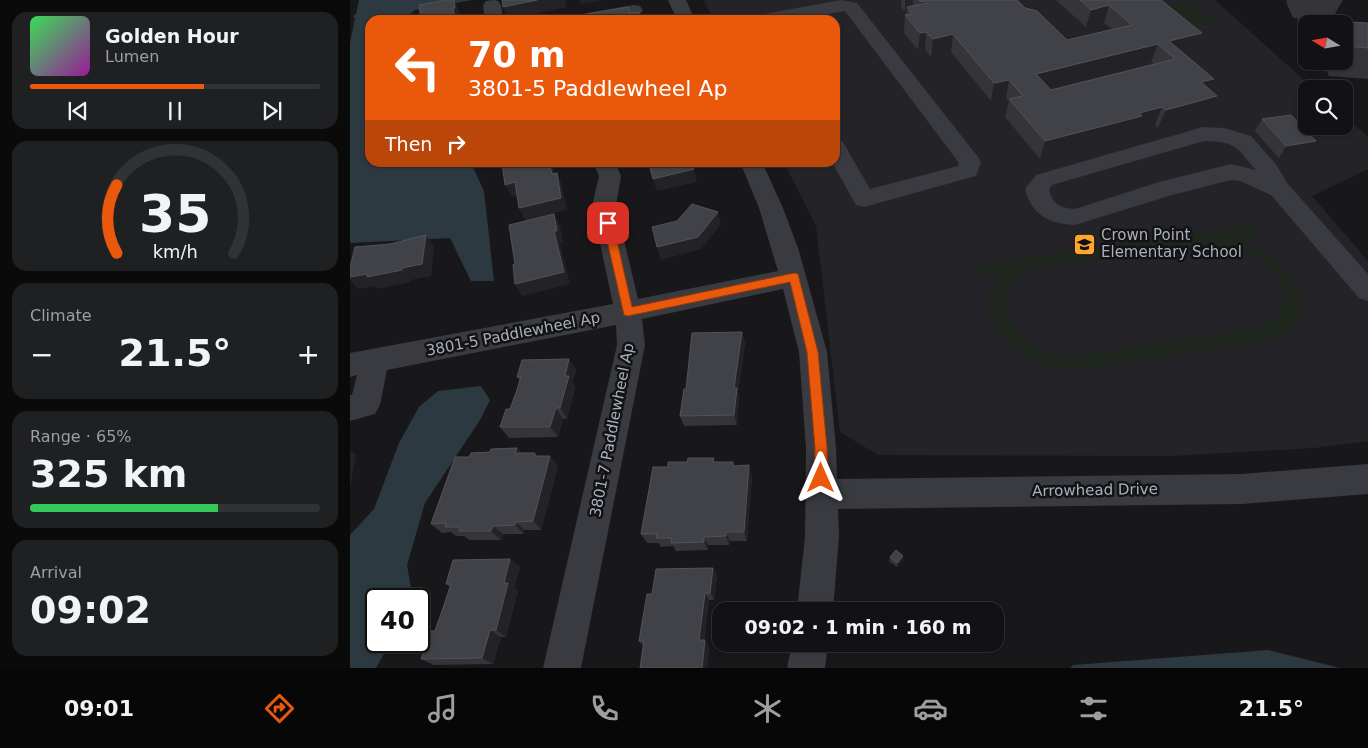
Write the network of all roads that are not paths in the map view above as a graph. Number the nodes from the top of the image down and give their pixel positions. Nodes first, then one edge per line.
1 (677, 0) edge
2 (634, 10) dead end
3 (608, 15) edge
4 (684, 15) edge
5 (790, 15) edge
6 (840, 156) edge
7 (606, 167) edge
8 (753, 167) edge
9 (1279, 189) junction
10 (794, 277) junction
11 (1368, 291) edge
12 (628, 312) junction
13 (362, 363) edge
14 (350, 408) edge
15 (1368, 479) edge
16 (821, 494) junction
17 (816, 602) edge
18 (809, 652) edge
19 (562, 668) edge
20 (806, 668) edge

1 - 4 street
2 - 3 street
5 - 6 street
7 - 12 street, 3801-7 Paddlewheel Ap
8 - 10 street
9 - 9 street
9 - 11 street
10 - 12 street, 3801-5 Paddlewheel Ap
10 - 16 street
12 - 13 street, 3801-5 Paddlewheel Ap
12 - 19 street, 3801-7 Paddlewheel Ap
13 - 14 street
15 - 16 street, Arrowhead Drive
16 - 17 street
18 - 20 street

